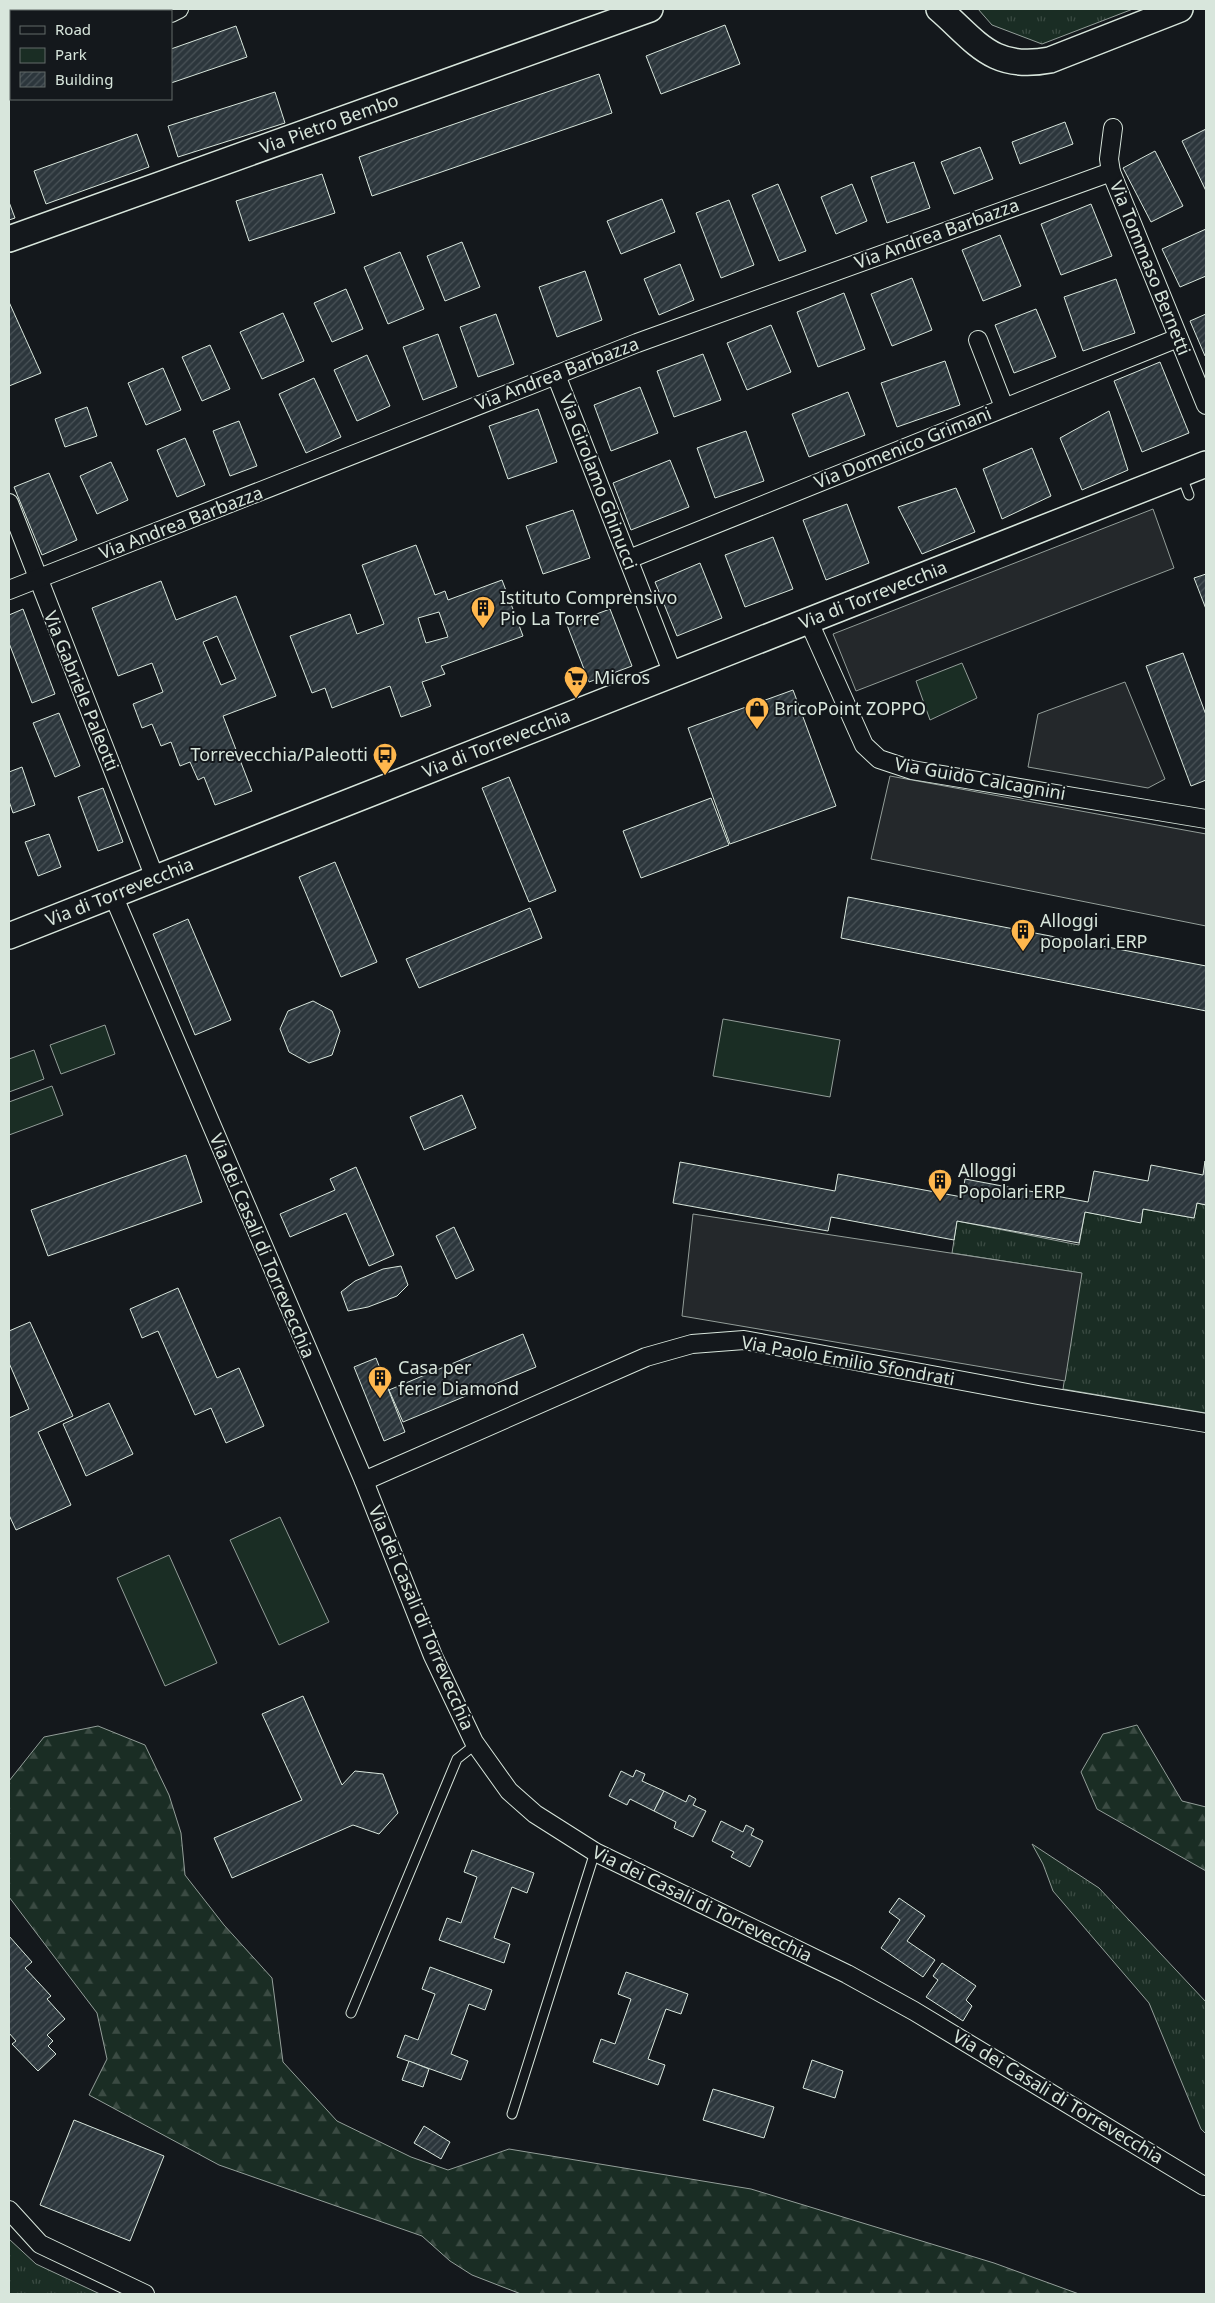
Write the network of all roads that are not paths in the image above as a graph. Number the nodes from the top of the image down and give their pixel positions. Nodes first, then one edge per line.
1 (650, 9) edge
2 (1180, 9) edge
3 (948, 12) edge
4 (1113, 128) dead end
5 (1111, 172) junction
6 (9, 239) edge
7 (1178, 338) junction
8 (978, 340) dead end
9 (556, 375) junction
10 (1206, 405) edge
11 (1004, 407) junction
12 (1206, 464) edge
13 (9, 503) edge
14 (629, 559) junction
15 (38, 579) junction
16 (9, 590) edge
17 (809, 622) junction
18 (673, 674) junction
19 (1206, 819) edge
20 (156, 878) junction
21 (113, 895) junction
22 (9, 936) edge
23 (1206, 1423) edge
24 (364, 1481) junction
25 (476, 1744) junction
26 (595, 1852) junction
27 (352, 2014) dead end
28 (512, 2114) dead end
29 (1204, 2186) dead end
30 (9, 2210) edge
31 (145, 2294) edge

1 - 6 main road, Via Pietro Bembo
2 - 3 main road
4 - 5 street, Via Tommaso Bernetti
5 - 7 street, Via Tommaso Bernetti
5 - 9 street, Via Andrea Barbazza
7 - 10 street, Via Tommaso Bernetti
7 - 11 street, Via Domenico Grimani
8 - 11 street
9 - 14 street, Via Girolamo Ghinucci
9 - 15 street, Via Andrea Barbazza
11 - 14 street, Via Domenico Grimani
12 - 17 main road, Via di Torrevecchia
13 - 15 street, Via Gabriele Paleotti
14 - 18 street, Via Girolamo Ghinucci
15 - 16 street, Via Andrea Barbazza
15 - 20 street, Via Gabriele Paleotti
17 - 18 main road, Via di Torrevecchia
17 - 19 street, Via Guido Calcagnini
18 - 20 main road, Via di Torrevecchia
20 - 21 main road, Via di Torrevecchia
21 - 22 main road, Via di Torrevecchia
21 - 24 street, Via dei Casali di Torrevecchia
23 - 24 street, Via Paolo Emilio Sfondrati
24 - 25 street, Via dei Casali di Torrevecchia
25 - 26 street, Via dei Casali di Torrevecchia
25 - 27 lane
26 - 28 lane
26 - 29 street, Via dei Casali di Torrevecchia
30 - 31 street

